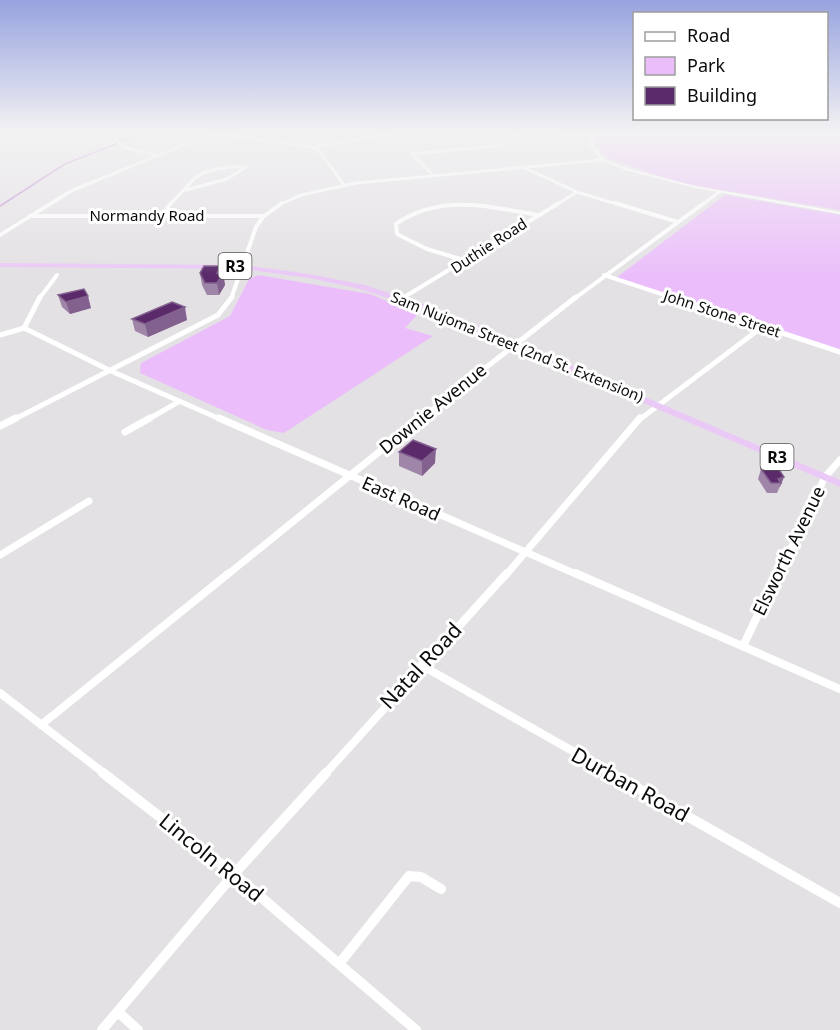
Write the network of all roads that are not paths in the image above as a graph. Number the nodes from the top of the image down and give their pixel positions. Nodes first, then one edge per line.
1 (101, 179) edge
2 (193, 179) edge
3 (225, 179) edge
4 (340, 179) edge
5 (403, 179) edge
6 (549, 179) edge
7 (660, 179) edge
8 (344, 185) junction
9 (186, 190) junction
10 (577, 192) junction
11 (719, 192) junction
12 (840, 213) edge
13 (537, 215) junction
14 (30, 216) junction
15 (161, 216) junction
16 (263, 216) junction
17 (23, 221) junction
18 (678, 222) junction
19 (0, 235) edge
20 (0, 242) edge
21 (467, 261) junction
22 (0, 265) edge
23 (244, 267) junction
24 (57, 275) dead end
25 (604, 275) junction
26 (402, 299) junction
27 (762, 327) junction
28 (24, 328) junction
29 (0, 335) edge
30 (513, 344) junction
31 (840, 352) edge
32 (111, 371) junction
33 (180, 400) junction
34 (656, 404) junction
35 (0, 426) edge
36 (125, 432) dead end
37 (840, 460) edge
38 (350, 477) junction
39 (825, 477) junction
40 (840, 484) edge
41 (89, 501) dead end
42 (525, 554) junction
43 (0, 555) edge
44 (743, 646) junction
45 (421, 666) junction
46 (840, 689) edge
47 (0, 693) edge
48 (41, 725) junction
49 (234, 874) junction
50 (441, 889) dead end
51 (840, 903) edge
52 (339, 964) junction
53 (118, 1012) junction
54 (102, 1030) edge
55 (138, 1030) edge
56 (416, 1030) edge

1 - 14 main road
2 - 9 street
3 - 9 street
4 - 8 street
5 - 8 street
6 - 10 street
7 - 11 main road
8 - 16 street
9 - 15 street
10 - 13 street, Duthie Road
10 - 18 street
11 - 12 main road
11 - 18 street, Downie Avenue
13 - 21 street, Duthie Road
13 - 21 street
14 - 15 street, Normandy Road
14 - 17 main road
15 - 16 street, Normandy Road
16 - 23 street
17 - 19 main road
17 - 20 main road
18 - 25 street, Downie Avenue
21 - 26 street, Duthie Road
22 - 23 highway, Sam Nujoma Street (2nd St. Extension) / R3
23 - 26 highway, Sam Nujoma Street (2nd St. Extension) / R3
23 - 32 street
24 - 28 street
25 - 27 street, John Stone Street
25 - 30 street, Downie Avenue
26 - 30 highway, Sam Nujoma Street (2nd St. Extension) / R3
27 - 31 street, John Stone Street
27 - 34 street, Natal Road
28 - 29 street
28 - 32 street, East Road
30 - 34 highway, Sam Nujoma Street (2nd St. Extension) / R3
30 - 38 street, Downie Avenue
32 - 33 street, East Road
32 - 35 street
33 - 36 street
33 - 38 street, East Road
34 - 39 highway, Sam Nujoma Street (2nd St. Extension) / R3
34 - 42 street, Natal Road
37 - 39 street, Elsworth Avenue
38 - 42 street, East Road
38 - 48 street, Downie Avenue
39 - 40 highway, Sam Nujoma Street (2nd St. Extension) / R3
39 - 44 street, Elsworth Avenue
41 - 43 street
42 - 44 street, East Road
42 - 45 street, Natal Road
44 - 46 street, East Road
45 - 49 street, Natal Road
45 - 51 street, Durban Road
47 - 48 street, Lincoln Road
48 - 49 street, Lincoln Road
49 - 52 street, Lincoln Road
49 - 53 street, Natal Road
50 - 52 street
52 - 56 street, Lincoln Road
53 - 54 street, Natal Road
53 - 55 street

